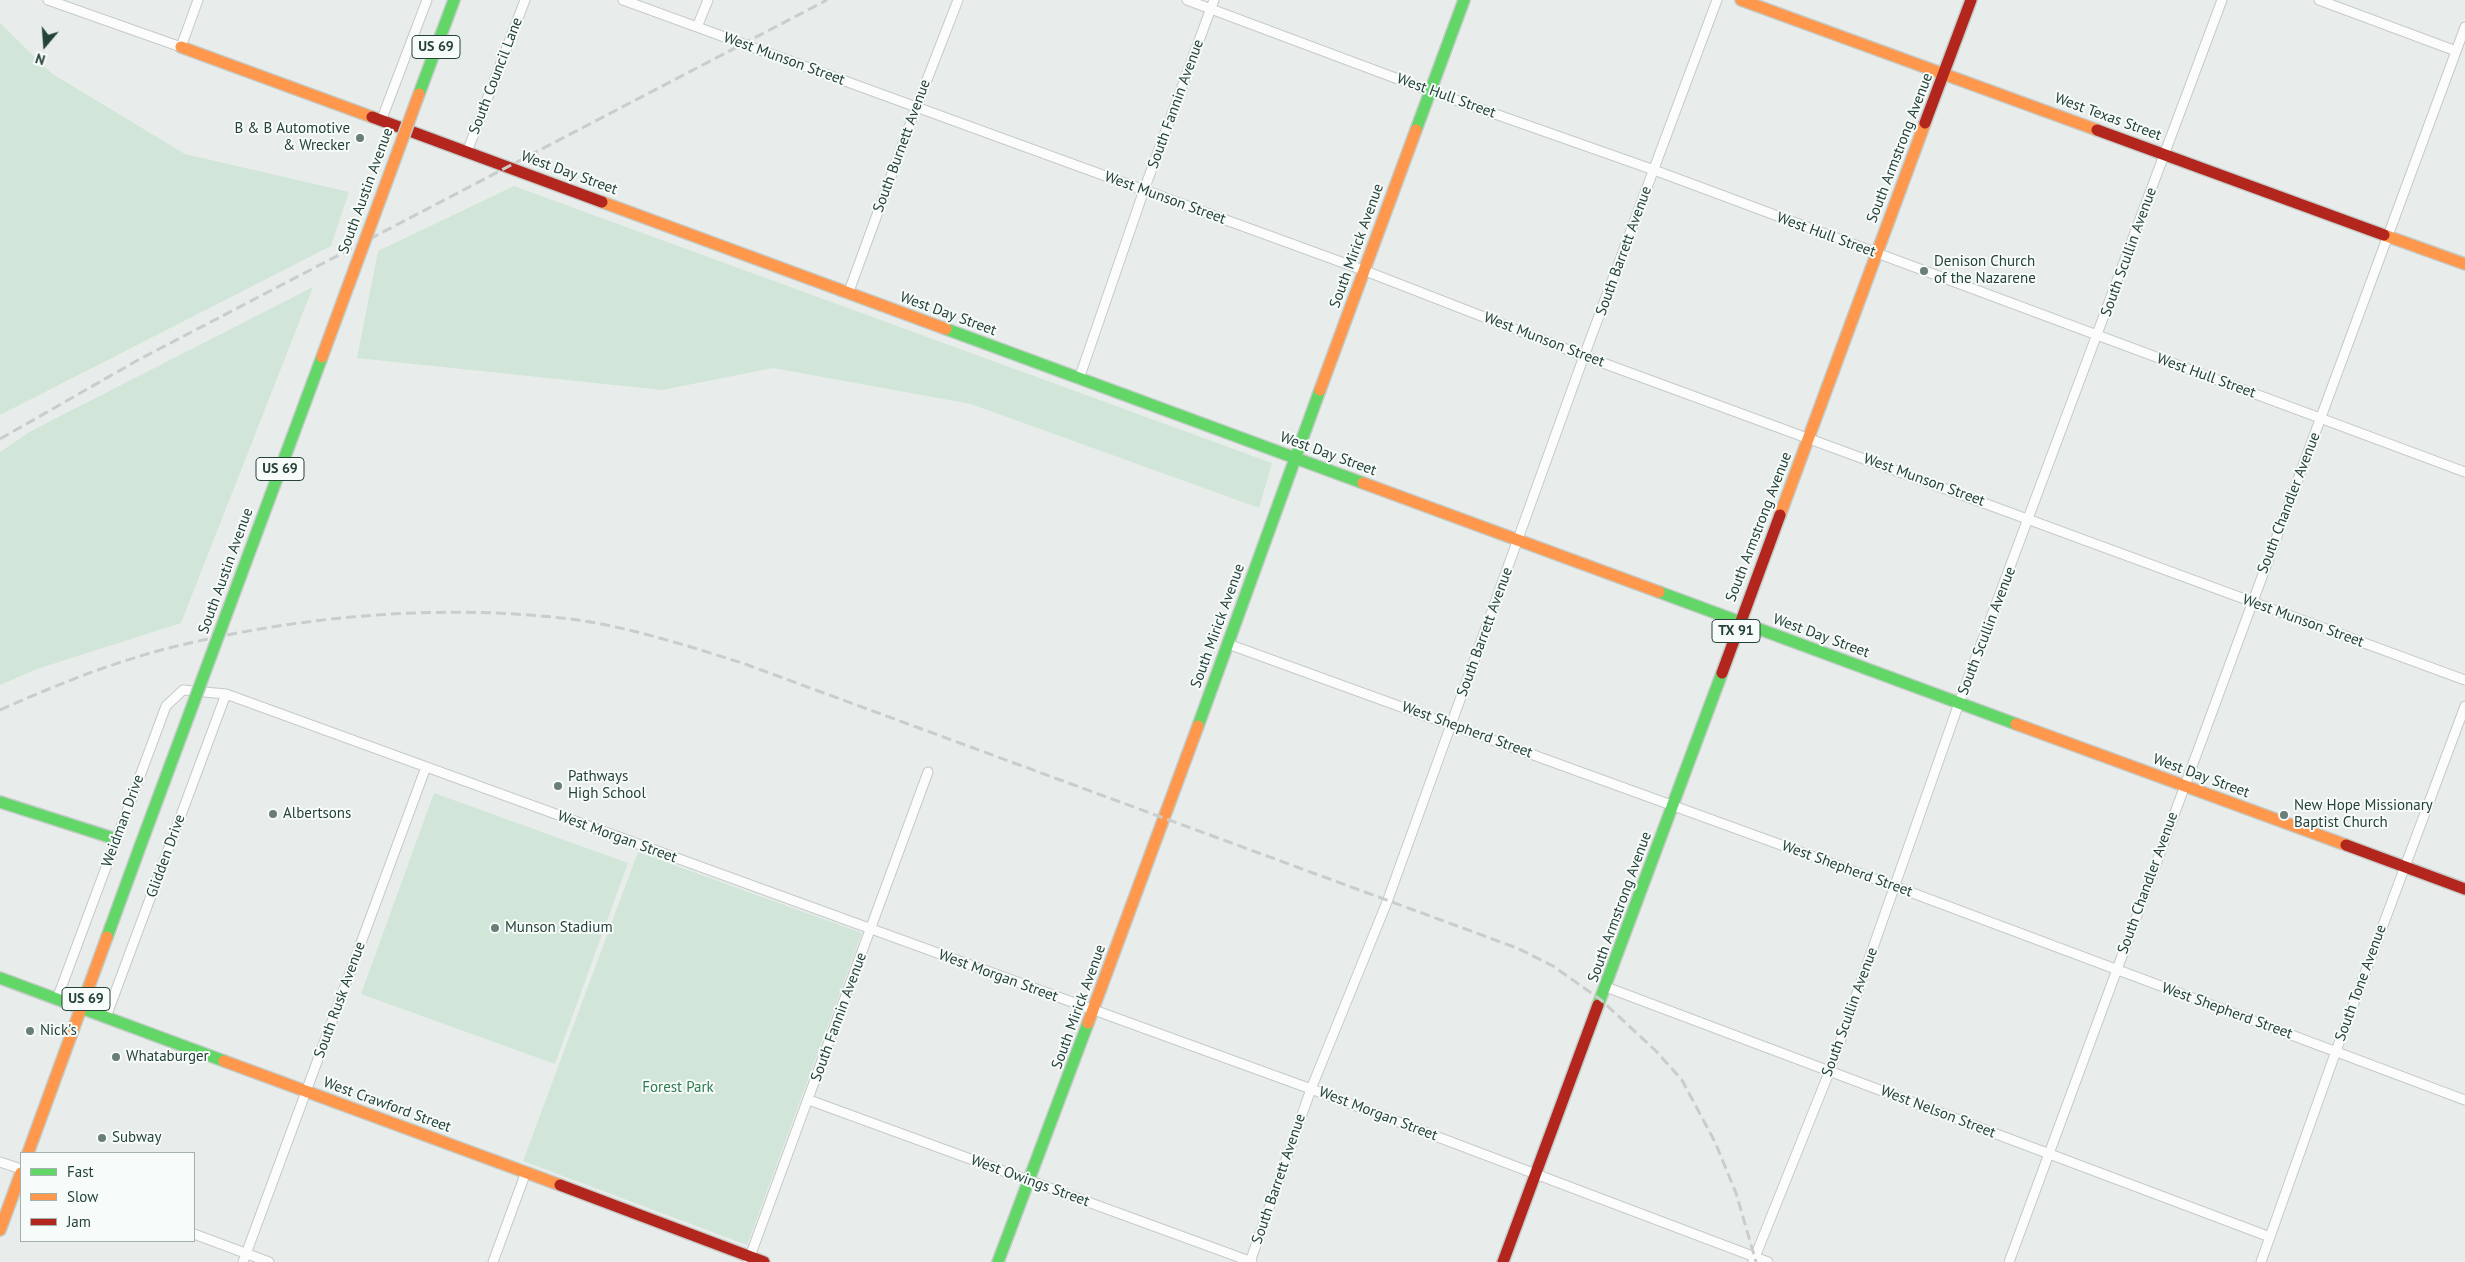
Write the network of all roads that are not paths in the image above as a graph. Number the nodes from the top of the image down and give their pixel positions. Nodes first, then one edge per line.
1 (48, 0) edge
2 (198, 0) edge
3 (426, 0) edge
4 (454, 0) edge
5 (525, 0) edge
6 (622, 0) edge
7 (708, 0) edge
8 (958, 0) edge
9 (1187, 0) edge
10 (1214, 0) edge
11 (1464, 0) edge
12 (1717, 0) edge
13 (1741, 0) edge
14 (1971, 0) edge
15 (2222, 0) edge
16 (2320, 0) edge
17 (1211, 9) junction
18 (2465, 26) edge
19 (697, 27) junction
20 (181, 47) junction
21 (2456, 51) junction
22 (1944, 73) junction
23 (1430, 91) junction
24 (916, 108) junction
25 (381, 121) junction
26 (467, 152) junction
27 (2165, 154) junction
28 (1654, 170) junction
29 (1144, 190) junction
30 (2387, 235) junction
31 (1876, 254) junction
32 (2465, 264) edge
33 (1363, 270) junction
34 (848, 294) junction
35 (2098, 335) junction
36 (1584, 356) junction
37 (1080, 379) junction
38 (2321, 418) junction
39 (1809, 438) junction
40 (1295, 458) junction
41 (2465, 472) edge
42 (2029, 519) junction
43 (1519, 539) junction
44 (2251, 602) junction
45 (1740, 622) junction
46 (1228, 644) junction
47 (2465, 680) edge
48 (226, 694) junction
49 (1959, 703) junction
50 (2465, 706) edge
51 (1451, 724) junction
52 (426, 767) junction
53 (928, 772) dead end
54 (2184, 786) junction
55 (0, 802) edge
56 (1673, 806) junction
57 (116, 839) junction
58 (2404, 867) junction
59 (1894, 886) junction
60 (2465, 889) edge
61 (870, 930) junction
62 (2115, 970) junction
63 (0, 978) edge
64 (1606, 987) junction
65 (57, 999) junction
66 (83, 1008) junction
67 (1093, 1011) junction
68 (106, 1017) junction
69 (2336, 1051) junction
70 (1830, 1070) junction
71 (1311, 1088) junction
72 (307, 1092) junction
73 (809, 1100) junction
74 (2465, 1100) edge
75 (28, 1152) edge
76 (2048, 1155) junction
77 (0, 1162) edge
78 (20, 1171) edge
79 (526, 1172) junction
80 (20, 1174) edge
81 (1536, 1174) junction
82 (1030, 1180) junction
83 (0, 1230) edge
84 (195, 1234) edge
85 (2270, 1238) junction
86 (245, 1258) edge
87 (749, 1259) edge
88 (1754, 1260) edge
89 (269, 1262) edge
90 (494, 1262) edge
91 (764, 1262) edge
92 (998, 1262) edge
93 (1251, 1262) edge
94 (1503, 1262) edge
95 (1768, 1262) edge
96 (2009, 1262) edge
97 (2260, 1262) edge

1 - 20 street
2 - 20 street
3 - 25 street
4 - 66 main road, South Austin Avenue / US 69, bridge
5 - 26 street, South Council Lane
6 - 19 street, West Munson Street
7 - 19 street
8 - 24 street, South Burnett Avenue
9 - 17 street, West Hull Street
10 - 17 street, South Fannin Avenue
11 - 23 main road, South Mirick Avenue
12 - 28 street, South Barrett Avenue
13 - 22 main road, West Texas Street
14 - 22 main road, South Armstrong Avenue / TX 91
15 - 27 street, South Scullin Avenue
16 - 21 street
17 - 23 street, West Hull Street
17 - 29 street, South Fannin Avenue
18 - 21 street, South Chandler Avenue
19 - 24 street, West Munson Street
20 - 25 main road, West Day Street
21 - 30 street, South Chandler Avenue
22 - 27 main road, West Texas Street
22 - 31 main road, South Armstrong Avenue / TX 91
23 - 28 street, West Hull Street
23 - 33 main road, South Mirick Avenue
24 - 29 street, West Munson Street
24 - 34 street, South Burnett Avenue
25 - 26 main road, West Day Street
26 - 34 main road, West Day Street
27 - 30 main road, West Texas Street
27 - 35 street, South Scullin Avenue
28 - 31 street, West Hull Street
28 - 36 street, South Barrett Avenue
29 - 33 street, West Munson Street
29 - 37 street, South Fannin Avenue
30 - 32 main road, West Texas Street
30 - 38 street, South Chandler Avenue
31 - 35 street, West Hull Street
31 - 39 main road, South Armstrong Avenue / TX 91
33 - 36 street, West Munson Street
33 - 40 main road, South Mirick Avenue
34 - 37 main road, West Day Street
35 - 38 street, West Hull Street
35 - 42 street, South Scullin Avenue
36 - 39 street, West Munson Street
36 - 43 street, South Barrett Avenue
37 - 40 main road, West Day Street
38 - 41 street, West Hull Street
38 - 44 street, South Chandler Avenue
39 - 42 street, West Munson Street
39 - 45 main road, South Armstrong Avenue / TX 91
40 - 43 main road, West Day Street
40 - 46 main road, South Mirick Avenue
42 - 44 street, West Munson Street
42 - 49 street, South Scullin Avenue
43 - 45 main road, West Day Street
43 - 51 street, South Barrett Avenue
44 - 47 street, West Munson Street
44 - 54 street, South Chandler Avenue
45 - 49 main road, West Day Street
45 - 56 main road, South Armstrong Avenue / TX 91
46 - 51 street, West Shepherd Street
46 - 67 main road, South Mirick Avenue
48 - 52 street, West Morgan Street
48 - 57 street, Weidman Drive
48 - 68 street, Glidden Drive
49 - 54 main road, West Day Street
49 - 59 street, South Scullin Avenue
50 - 58 street, South Tone Avenue
51 - 56 street, West Shepherd Street
51 - 71 street, South Barrett Avenue
52 - 61 street, West Morgan Street
52 - 72 street, South Rusk Avenue
53 - 61 street, South Fannin Avenue
54 - 58 main road, West Day Street
54 - 62 street, South Chandler Avenue
55 - 57 main road
56 - 59 street, West Shepherd Street
56 - 64 main road, South Armstrong Avenue / TX 91
57 - 65 street, Weidman Drive
58 - 60 main road, West Day Street
58 - 69 street, South Tone Avenue
59 - 62 street, West Shepherd Street
59 - 70 street, South Scullin Avenue
61 - 67 street, West Morgan Street
61 - 73 street, South Fannin Avenue
62 - 69 street, West Shepherd Street
62 - 76 street, South Chandler Avenue
63 - 65 main road, West Crawford Street
64 - 70 street, West Nelson Street
64 - 81 main road, South Armstrong Avenue / TX 91
65 - 66 main road, West Crawford Street
66 - 68 main road, West Crawford Street
66 - 75 main road, South Austin Avenue / US 69
67 - 71 street, West Morgan Street
67 - 82 main road, South Mirick Avenue
68 - 72 main road, West Crawford Street
69 - 74 street, West Shepherd Street
69 - 85 street, South Tone Avenue
70 - 76 street, West Nelson Street
70 - 88 street, South Scullin Avenue
71 - 81 street, West Morgan Street
71 - 93 street, South Barrett Avenue
72 - 79 main road, West Crawford Street
72 - 86 street, South Rusk Avenue
73 - 82 street, West Owings Street
73 - 87 street, South Fannin Avenue
76 - 85 street, West Nelson Street
76 - 96 street, South Chandler Avenue
77 - 78 street
79 - 87 main road, West Crawford Street
79 - 90 street
80 - 83 main road
81 - 88 street, West Morgan Street
81 - 94 main road, South Armstrong Avenue / TX 91
82 - 92 main road, South Mirick Avenue
82 - 93 street, West Owings Street
84 - 86 street
85 - 97 street, South Tone Avenue
86 - 89 street
87 - 91 main road, West Crawford Street
88 - 95 street, West Morgan Street

